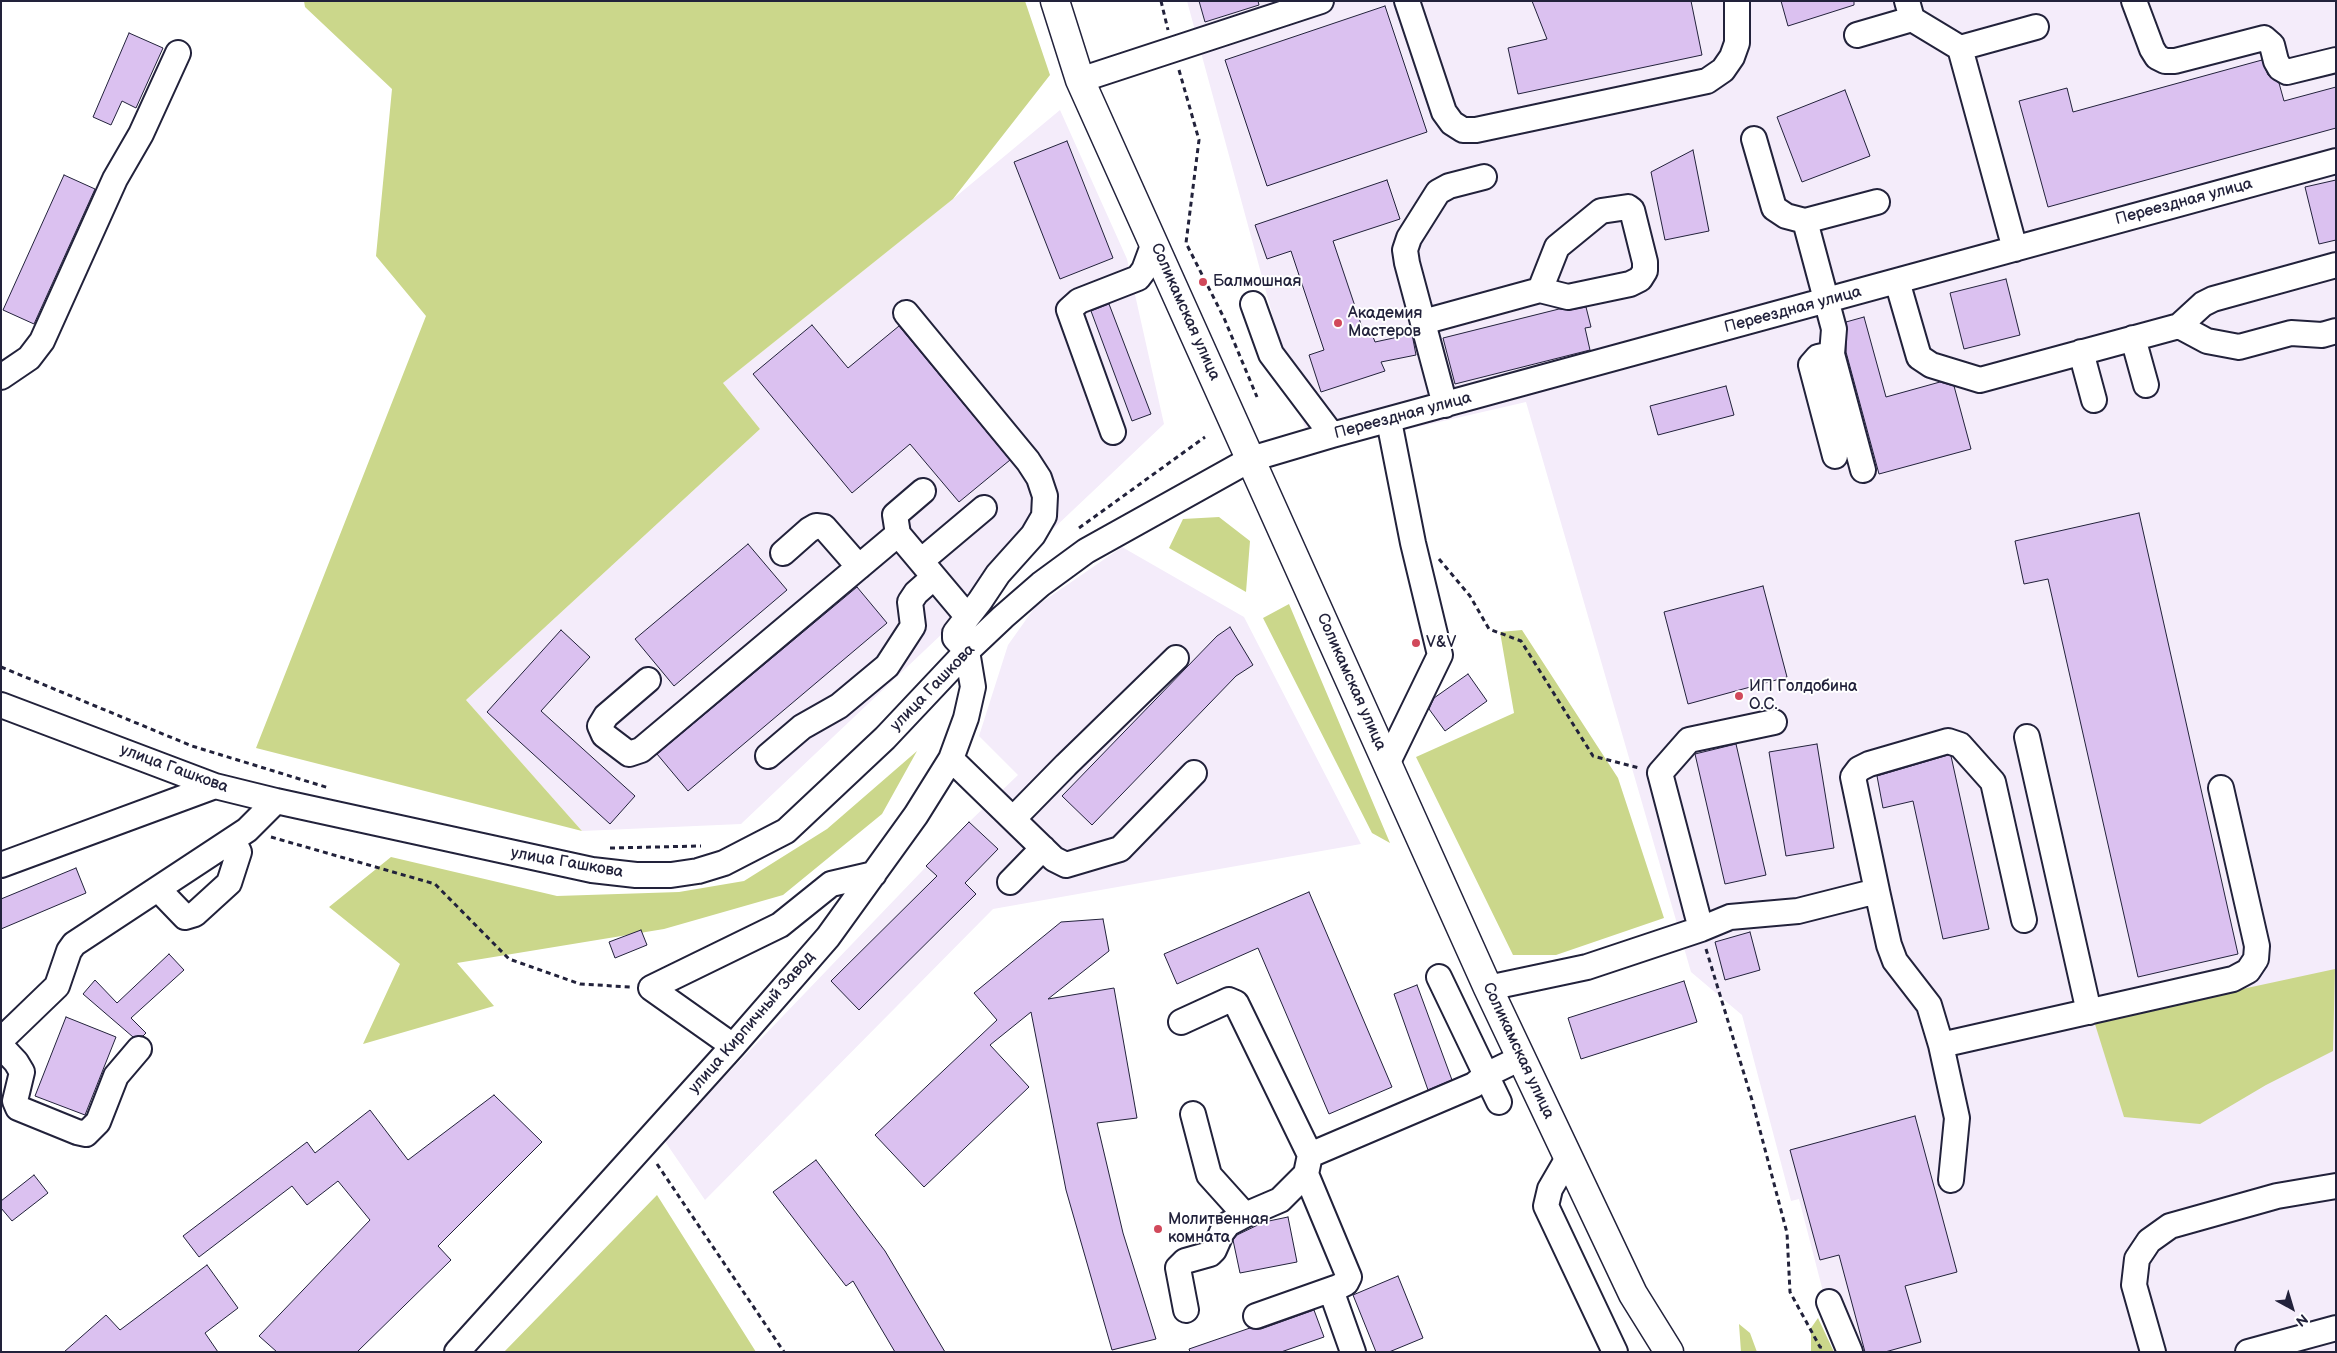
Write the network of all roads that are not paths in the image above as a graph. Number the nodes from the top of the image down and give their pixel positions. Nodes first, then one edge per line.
1 (1055, 1) edge
2 (1321, 1) edge
3 (1407, 1) edge
4 (1737, 1) edge
5 (2134, 1) edge
6 (1910, 10) edge
7 (2036, 27) dead end
8 (1858, 34) dead end
9 (1960, 48) junction
10 (178, 53) dead end
11 (2336, 60) edge
12 (1080, 80) junction
13 (1754, 139) dead end
14 (2336, 161) edge
15 (1484, 176) dead end
16 (1877, 202) dead end
17 (1805, 221) junction
18 (1154, 243) junction
19 (2015, 249) junction
20 (2336, 265) edge
21 (1898, 281) junction
22 (1540, 290) junction
23 (1826, 300) junction
24 (1253, 304) dead end
25 (906, 313) dead end
26 (1423, 322) junction
27 (2179, 326) junction
28 (2336, 331) edge
29 (2133, 338) junction
30 (2082, 352) junction
31 (1832, 354) junction
32 (1, 377) edge
33 (2146, 385) dead end
34 (2094, 400) dead end
35 (1445, 405) junction
36 (1389, 421) junction
37 (1112, 432) dead end
38 (1332, 435) junction
39 (1834, 456) dead end
40 (1251, 459) junction
41 (1863, 470) dead end
42 (923, 491) dead end
43 (984, 508) dead end
44 (898, 534) junction
45 (783, 553) dead end
46 (859, 567) junction
47 (928, 569) junction
48 (967, 616) junction
49 (967, 651) junction
50 (1176, 658) dead end
51 (648, 680) dead end
52 (1, 705) edge
53 (1774, 722) dead end
54 (2028, 737) dead end
55 (768, 756) dead end
56 (951, 759) junction
57 (1387, 764) junction
58 (1194, 773) dead end
59 (215, 786) junction
60 (2221, 788) dead end
61 (276, 801) junction
62 (1013, 819) junction
63 (240, 835) junction
64 (1043, 848) junction
65 (1, 865) edge
66 (874, 874) junction
67 (1010, 882) dead end
68 (158, 888) junction
69 (1877, 891) junction
70 (2024, 920) dead end
71 (1701, 929) junction
72 (1439, 978) dead end
73 (1488, 988) junction
74 (2089, 1012) junction
75 (1181, 1022) dead end
76 (1, 1040) edge
77 (1941, 1045) junction
78 (1, 1046) edge
79 (733, 1046) junction
80 (139, 1049) dead end
81 (1521, 1058) junction
82 (1486, 1075) junction
83 (1499, 1102) dead end
84 (1193, 1114) dead end
85 (1568, 1158) junction
86 (1308, 1164) junction
87 (1951, 1180) dead end
88 (2336, 1186) edge
89 (1245, 1215) junction
90 (1331, 1290) junction
91 (1829, 1302) dead end
92 (1186, 1310) dead end
93 (1256, 1316) dead end
94 (2336, 1328) edge
95 (1839, 1350) edge
96 (457, 1352) edge
97 (1353, 1352) edge
98 (1614, 1352) edge
99 (1669, 1352) edge
100 (2154, 1352) edge
101 (2248, 1352) edge

1 - 12 main road, Соликамская улица
2 - 12 street
3 - 4 street
5 - 11 street
6 - 8 street
6 - 9 street
7 - 9 street
9 - 19 street
10 - 32 street
12 - 18 main road, Соликамская улица
13 - 17 street
14 - 19 street, Переездная улица
15 - 26 street
16 - 17 street
17 - 23 street
18 - 37 street
18 - 40 main road, Соликамская улица
19 - 21 street, Переездная улица
20 - 27 street
21 - 23 street, Переездная улица
21 - 30 street
22 - 22 street
22 - 26 street
23 - 31 street
23 - 35 street, Переездная улица
24 - 38 street
25 - 48 street
26 - 35 street
27 - 28 street
27 - 29 street
29 - 30 street
29 - 33 street
30 - 34 street
31 - 39 street
31 - 41 street
35 - 36 street, Переездная улица
36 - 38 street, Переездная улица
36 - 57 street
38 - 40 street, Переездная улица
40 - 49 street, улица Гашкова
40 - 57 main road, Соликамская улица
42 - 44 street
43 - 47 street
44 - 46 street
44 - 47 street
45 - 46 street
46 - 51 street
47 - 48 street
47 - 55 street
48 - 49 street, улица Кирпичный Завод
49 - 56 street, улица Кирпичный Завод
49 - 61 street, улица Гашкова
50 - 62 street
52 - 59 street, улица Гашкова
53 - 71 street
54 - 74 street
56 - 62 street
56 - 66 street, улица Кирпичный Завод
57 - 73 main road, Соликамская улица
58 - 64 street
59 - 61 street, улица Гашкова
59 - 65 street
60 - 74 street
61 - 63 street
62 - 64 street
63 - 68 street
63 - 68 street
64 - 67 street
66 - 79 street, улица Кирпичный Завод
66 - 79 street
68 - 76 street
69 - 70 street
69 - 71 street
69 - 77 street
71 - 73 street
72 - 82 street
73 - 81 main road, Соликамская улица
74 - 77 street
75 - 86 street
77 - 87 street
78 - 80 street
79 - 96 street, улица Кирпичный Завод
81 - 82 street
81 - 85 main road, Соликамская улица
82 - 83 street
82 - 86 street
84 - 89 street
85 - 98 street
85 - 99 main road, Соликамская улица
86 - 89 street
86 - 90 street
88 - 100 street
89 - 92 street
90 - 93 street
90 - 97 street
91 - 95 street
94 - 101 street

